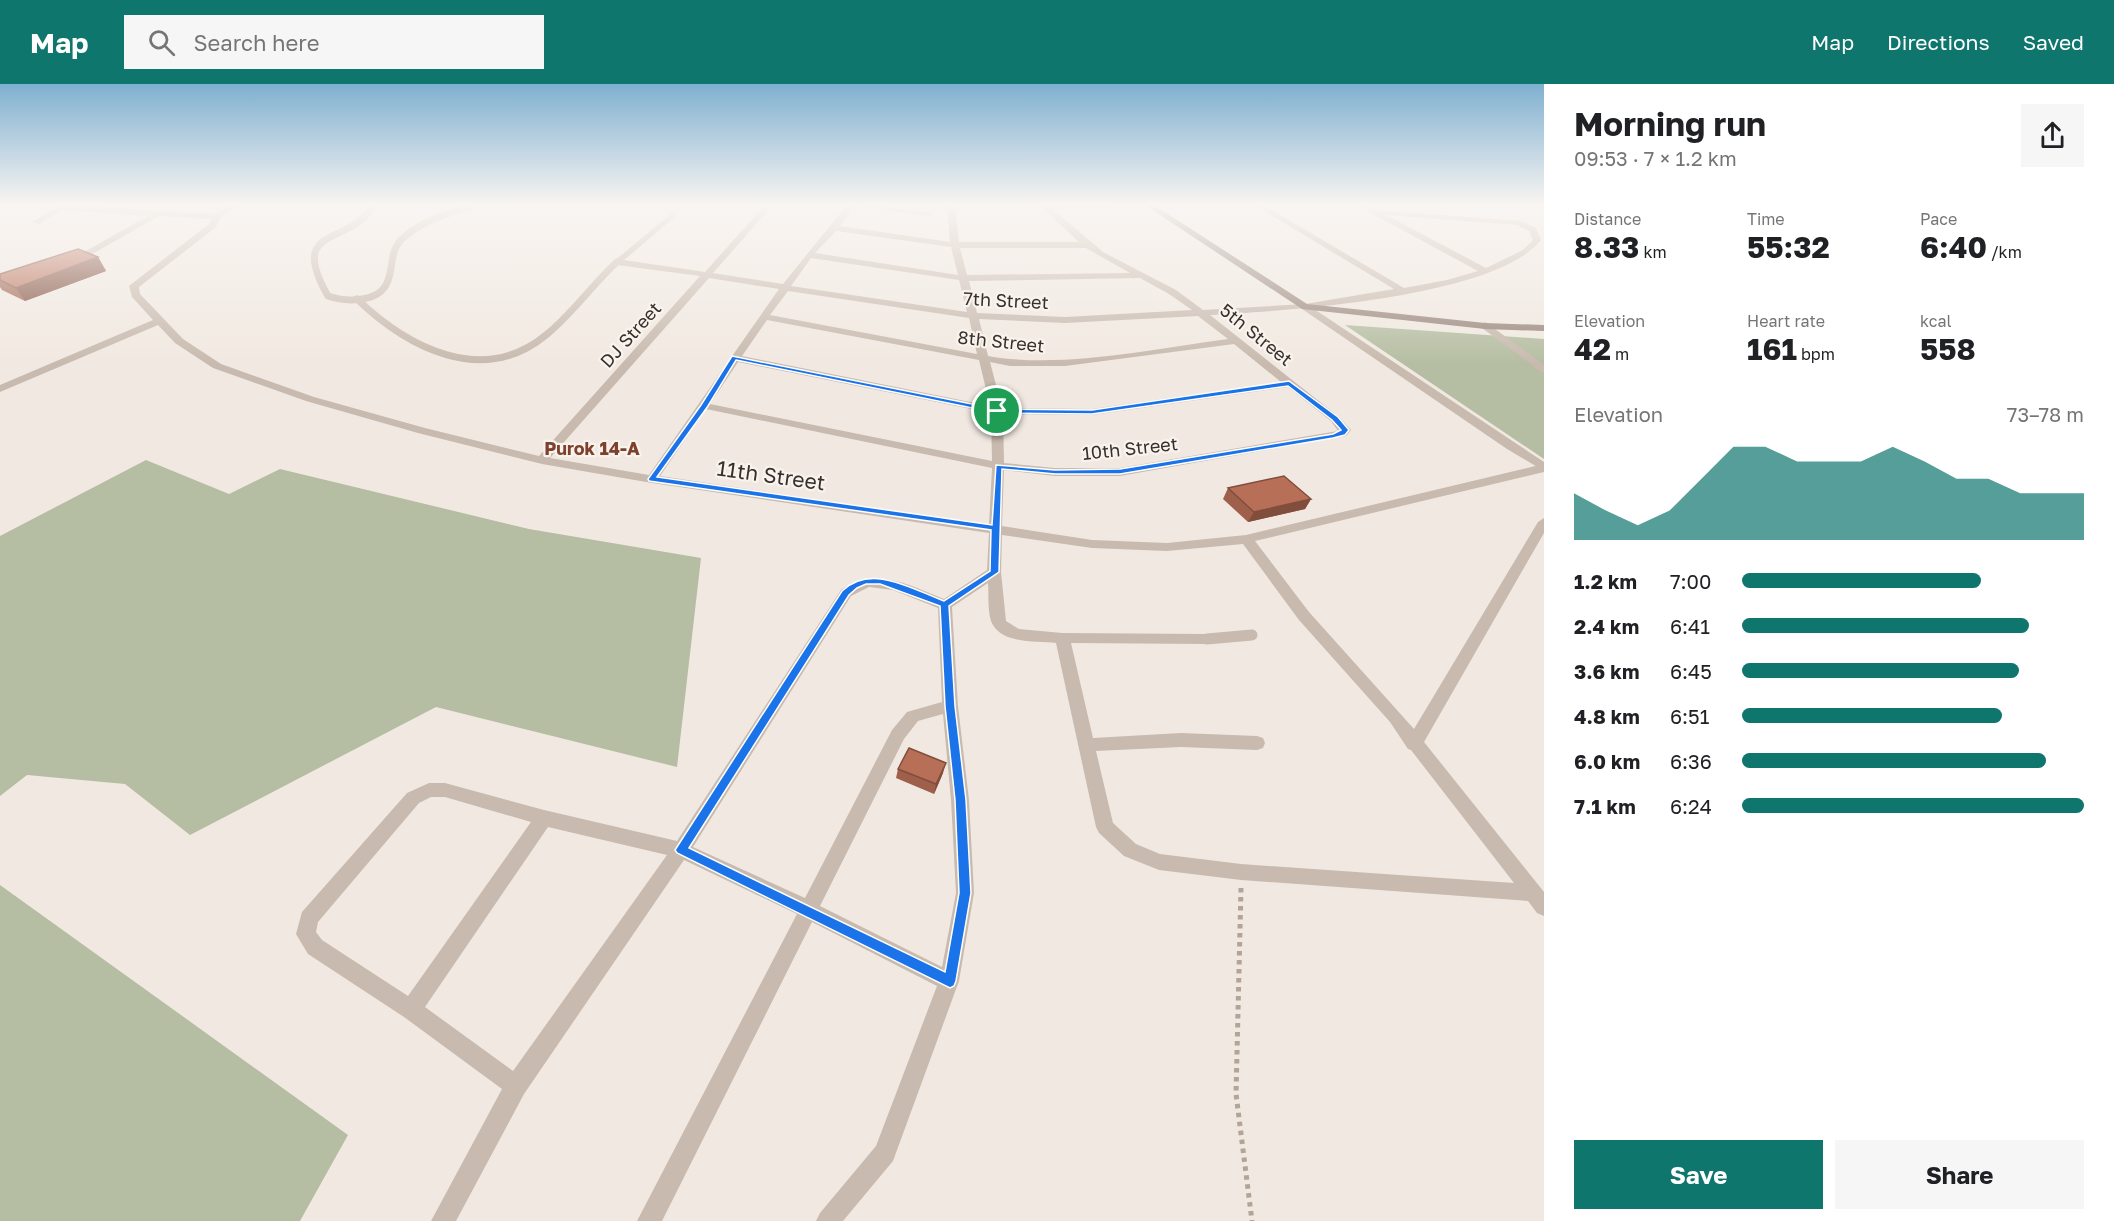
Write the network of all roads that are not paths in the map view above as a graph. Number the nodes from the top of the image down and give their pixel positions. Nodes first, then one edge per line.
1 (82, 258) edge
2 (170, 258) edge
3 (312, 258) edge
4 (393, 258) edge
5 (621, 258) edge
6 (721, 258) edge
7 (807, 258) edge
8 (829, 258) edge
9 (958, 258) edge
10 (1110, 258) edge
11 (1231, 258) edge
12 (1349, 258) edge
13 (1461, 258) edge
14 (1513, 258) edge
15 (617, 261) junction
16 (66, 263) edge
17 (1486, 271) junction
18 (708, 273) junction
19 (1142, 276) junction
20 (962, 278) junction
21 (786, 287) junction
22 (1402, 290) junction
23 (357, 299) junction
24 (1305, 307) junction
25 (1201, 312) junction
26 (764, 317) junction
27 (975, 317) junction
28 (161, 320) junction
29 (1485, 326) junction
30 (1544, 328) edge
31 (1237, 341) junction
32 (735, 358) junction
33 (984, 360) junction
34 (1544, 369) edge
35 (1289, 384) junction
36 (0, 389) edge
37 (705, 406) junction
38 (997, 411) junction
39 (1345, 430) joint
40 (542, 460) junction
41 (998, 466) junction
42 (1544, 468) edge
43 (652, 479) junction
44 (1544, 522) edge
45 (995, 528) junction
46 (1246, 539) junction
47 (994, 572) junction
48 (945, 605) junction
49 (1252, 635) dead end
50 (1062, 638) junction
51 (1207, 639) joint
52 (950, 706) junction
53 (1257, 743) dead end
54 (1414, 744) junction
55 (1086, 745) junction
56 (544, 819) junction
57 (681, 850) junction
58 (1538, 900) edge
59 (807, 909) junction
60 (950, 981) junction
61 (411, 1010) junction
62 (516, 1086) junction
63 (443, 1221) edge
64 (649, 1221) edge
65 (828, 1221) edge

1 - 16 street
2 - 28 street, 11th Street
3 - 23 lane
4 - 23 lane
5 - 15 street
6 - 18 street, DJ Street
7 - 21 street
8 - 20 street
9 - 20 street
10 - 19 street, 5th Street
11 - 24 main road
12 - 22 street
13 - 17 street
14 - 17 street, 7th Street
15 - 18 street, 7th Street
15 - 23 lane
17 - 22 street, 7th Street
18 - 21 street, 7th Street
18 - 40 street, DJ Street
19 - 20 street
19 - 25 street, 5th Street
20 - 27 street
21 - 26 street
21 - 27 street, 7th Street
22 - 24 street, 7th Street
24 - 25 street, 7th Street
24 - 29 main road
24 - 42 street
25 - 27 street, 7th Street
25 - 31 street, 5th Street
26 - 32 street
26 - 33 street, 8th Street
27 - 33 street
28 - 36 street
28 - 40 street, 11th Street
29 - 30 main road
29 - 34 lane
31 - 33 street, 8th Street
31 - 35 street, 5th Street
32 - 37 street
32 - 38 street
33 - 38 street
35 - 38 street
35 - 39 street, 5th Street
37 - 41 street, 10th Street
37 - 43 street
38 - 41 street
39 - 41 street, 10th Street
40 - 43 street, 11th Street
41 - 45 street
42 - 46 street, 11th Street
43 - 45 street, 11th Street
44 - 54 street
45 - 46 street, 11th Street
45 - 47 street
46 - 54 street
47 - 48 street
47 - 50 street
48 - 52 street
48 - 57 street
49 - 51 lane
50 - 51 street
50 - 55 street
52 - 59 street
52 - 60 street
53 - 55 street
54 - 58 street
55 - 58 street
56 - 57 street
56 - 61 street
56 - 61 street
57 - 59 street
57 - 62 street
59 - 60 street
59 - 64 street
60 - 65 street
61 - 62 street
62 - 63 street

